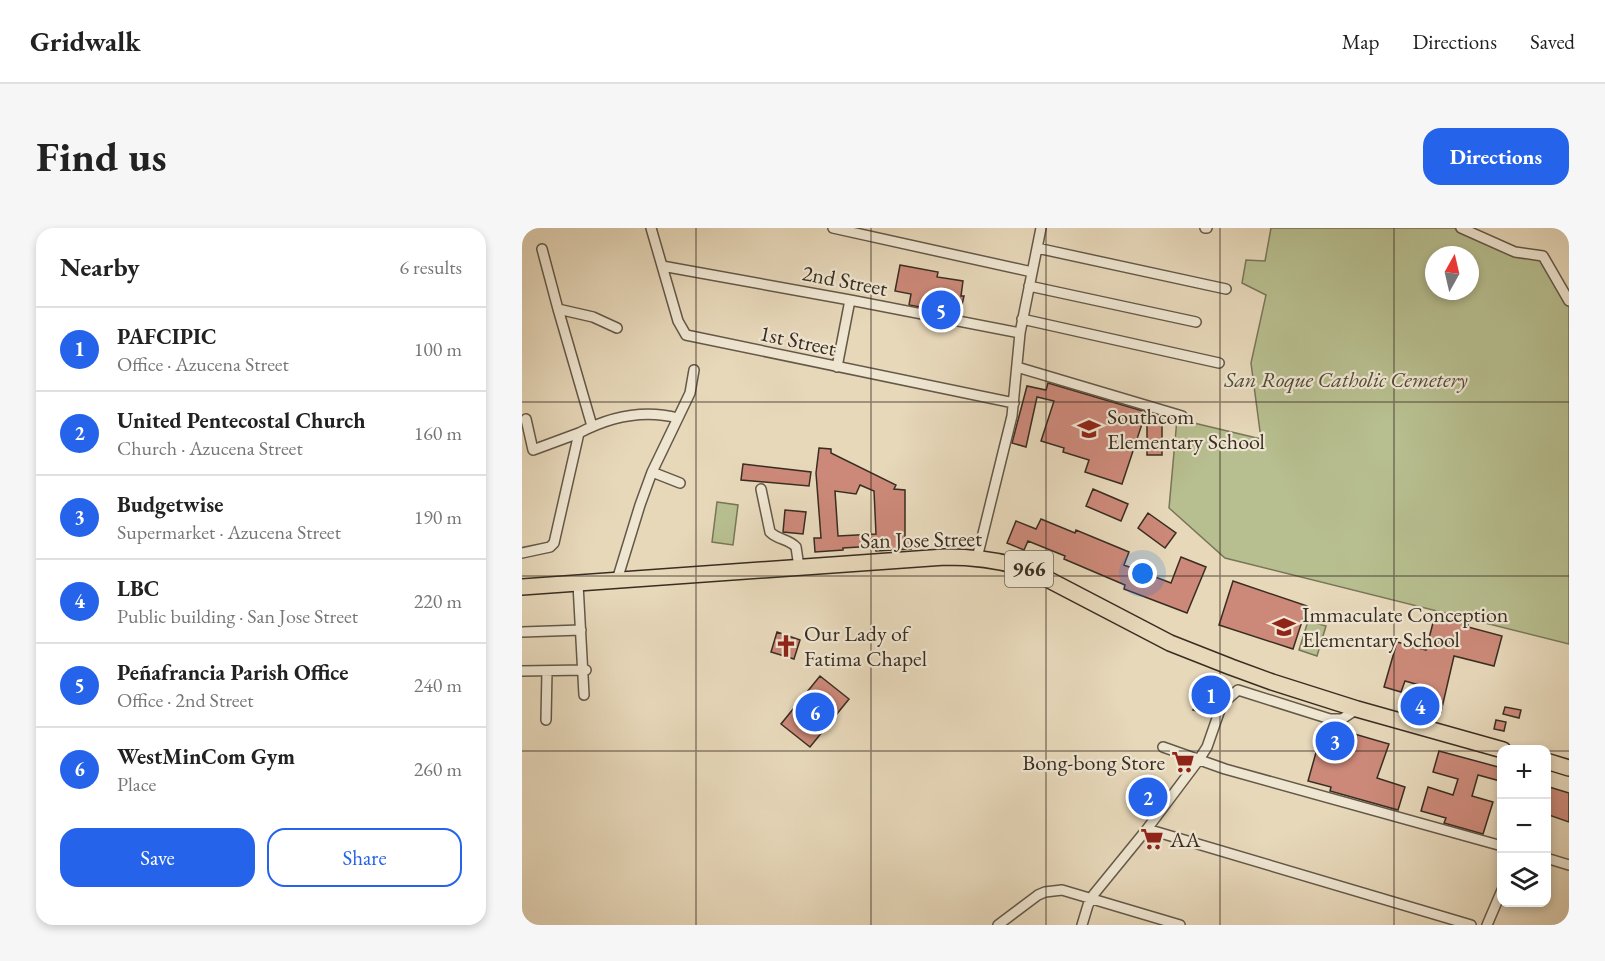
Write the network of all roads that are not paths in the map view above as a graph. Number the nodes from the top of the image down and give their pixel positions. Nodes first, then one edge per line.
1 (651, 228) edge
2 (833, 228) edge
3 (1041, 228) edge
4 (1461, 228) edge
5 (864, 231) edge
6 (1037, 248) junction
7 (542, 249) dead end
8 (662, 266) junction
9 (1032, 272) junction
10 (1029, 286) junction
11 (1226, 289) dead end
12 (850, 300) junction
13 (1569, 301) edge
14 (558, 309) junction
15 (1022, 319) junction
16 (1196, 322) dead end
17 (617, 328) dead end
18 (1020, 333) junction
19 (1219, 363) dead end
20 (837, 367) junction
21 (1017, 367) junction
22 (694, 370) dead end
23 (1014, 403) junction
24 (1182, 416) dead end
25 (678, 418) junction
26 (526, 419) dead end
27 (592, 426) junction
28 (579, 433) junction
29 (652, 472) junction
30 (680, 483) dead end
31 (761, 489) dead end
32 (522, 554) edge
33 (977, 558) junction
34 (799, 567) junction
35 (617, 580) junction
36 (578, 584) junction
37 (522, 587) edge
38 (581, 630) junction
39 (522, 632) edge
40 (585, 670) junction
41 (522, 671) edge
42 (547, 671) junction
43 (584, 694) dead end
44 (1357, 709) junction
45 (546, 720) dead end
46 (1163, 747) dead end
47 (1497, 748) edge
48 (1198, 760) junction
49 (1551, 763) edge
50 (1569, 768) edge
51 (1147, 829) junction
52 (1497, 845) edge
53 (1551, 860) edge
54 (1569, 865) edge
55 (1090, 900) junction
56 (1497, 902) edge
57 (998, 925) edge
58 (1082, 925) edge
59 (1180, 925) edge
60 (1471, 925) edge
61 (1487, 925) edge

1 - 8 street, 1st Street
2 - 5 street
3 - 6 street
4 - 13 street
5 - 9 street
6 - 9 street
6 - 11 street
7 - 14 street
8 - 12 street, 2nd Street
8 - 20 street, 1st Street
9 - 10 street
10 - 15 street
10 - 16 street
12 - 18 street, 2nd Street
12 - 20 street
14 - 17 street
14 - 27 street
15 - 18 street
15 - 19 street
18 - 21 street
20 - 23 street, 1st Street
21 - 23 street
21 - 24 street
22 - 25 street
23 - 33 street
25 - 27 street
25 - 29 street
26 - 28 street
27 - 28 street
28 - 32 street
29 - 30 street
29 - 35 street
31 - 34 street
33 - 34 main road, San Jose Street / 966
33 - 44 main road, San Jose Street / 966
34 - 35 main road, San Jose Street / 966
35 - 36 main road, San Jose Street / 966
36 - 37 main road, San Jose Street / 966
36 - 38 street
38 - 39 street
38 - 40 street
40 - 42 street
40 - 43 street
41 - 42 street
42 - 45 street
44 - 47 main road, San Jose Street / 966
44 - 48 street
46 - 48 street
48 - 51 street
48 - 52 street
49 - 50 main road
51 - 55 street
51 - 60 street
53 - 54 street
55 - 57 street
55 - 58 street
55 - 59 street
56 - 61 street

